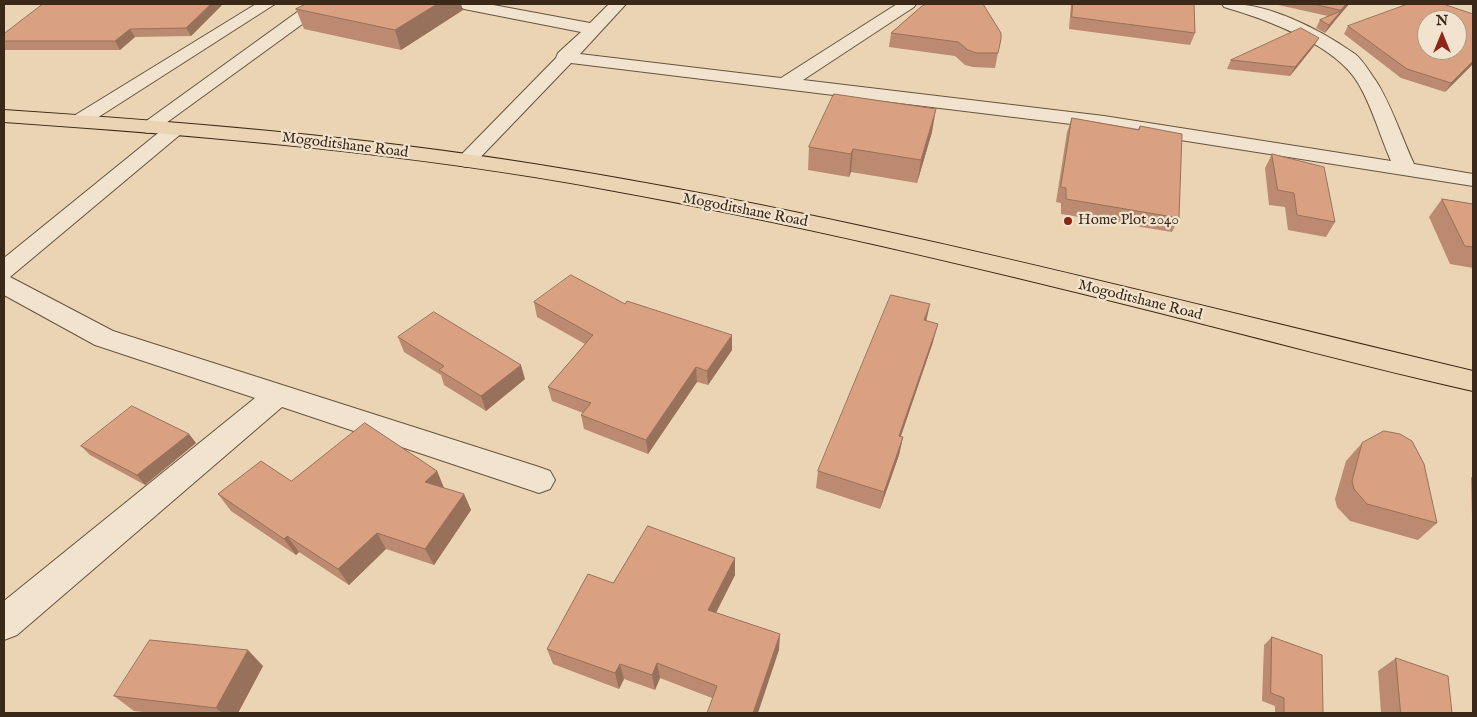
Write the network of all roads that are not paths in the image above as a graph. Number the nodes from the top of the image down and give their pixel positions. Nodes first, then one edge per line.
1 (267, 4) edge
2 (322, 4) edge
3 (464, 4) edge
4 (618, 4) edge
5 (908, 4) edge
6 (1230, 4) edge
7 (592, 29) junction
8 (564, 57) junction
9 (784, 84) junction
10 (4, 116) edge
11 (79, 121) junction
12 (148, 127) junction
13 (175, 129) junction
14 (466, 161) junction
15 (1406, 169) junction
16 (1473, 180) edge
17 (4, 271) edge
18 (4, 284) edge
19 (1473, 381) edge
20 (279, 394) junction
21 (540, 480) dead end
22 (4, 623) edge

1 - 11 street
2 - 12 street
3 - 7 street
4 - 7 street
5 - 9 street
6 - 15 street
7 - 8 street
8 - 9 street
8 - 14 street
9 - 15 street
10 - 11 main road, Mogoditshane Road
11 - 12 main road, Mogoditshane Road
12 - 13 main road, Mogoditshane Road
13 - 14 main road, Mogoditshane Road
13 - 17 street
14 - 19 main road, Mogoditshane Road
15 - 16 street
18 - 20 street
20 - 21 street
20 - 22 street

